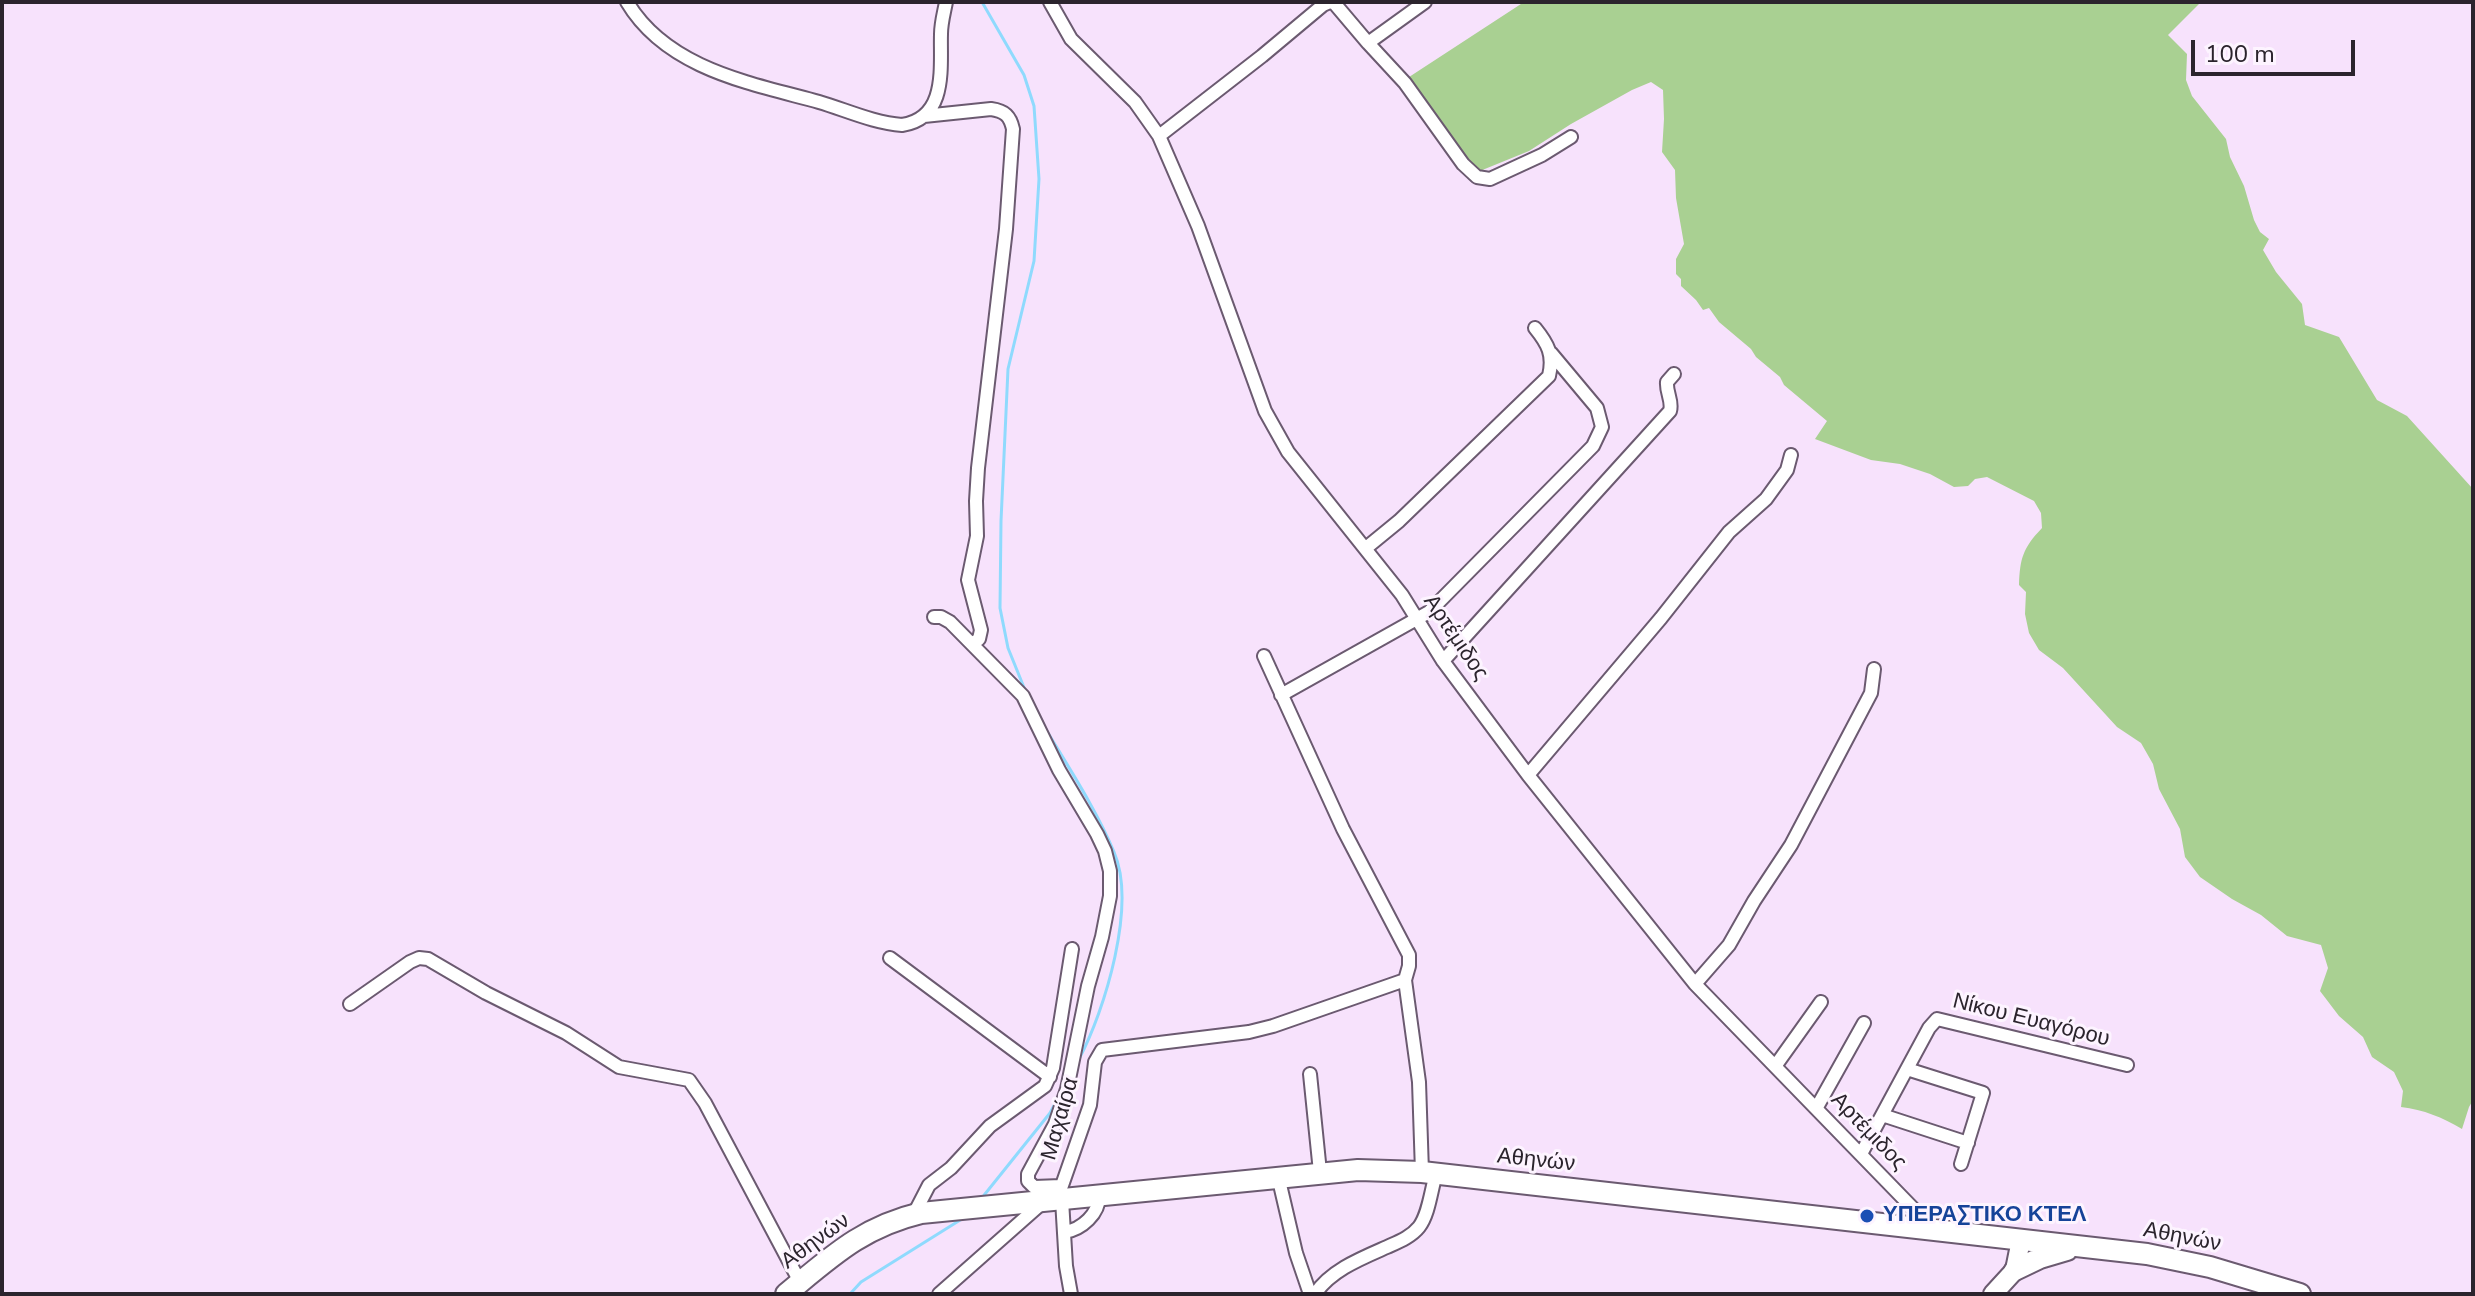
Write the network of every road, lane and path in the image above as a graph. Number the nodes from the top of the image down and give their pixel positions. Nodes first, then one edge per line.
1 (627, 2) edge
2 (946, 2) edge
3 (1047, 2) edge
4 (1425, 2) edge
5 (1368, 43) junction
6 (924, 116) junction
7 (1159, 136) junction
8 (1571, 137) dead end
9 (1535, 328) dead end
10 (1551, 353) junction
11 (1674, 374) dead end
12 (1791, 455) dead end
13 (1366, 548) junction
14 (934, 617) dead end
15 (1418, 620) junction
16 (972, 644) junction
17 (1264, 656) dead end
18 (1443, 661) junction
19 (1874, 669) dead end
20 (1281, 695) junction
21 (1528, 775) junction
22 (1072, 949) dead end
23 (890, 958) dead end
24 (1405, 980) junction
25 (1695, 984) junction
26 (1821, 1002) dead end
27 (350, 1004) dead end
28 (1864, 1023) dead end
29 (1776, 1065) junction
30 (2127, 1065) dead end
31 (1907, 1069) junction
32 (1310, 1074) dead end
33 (1050, 1077) junction
34 (1817, 1107) junction
35 (1882, 1115) junction
36 (1968, 1143) junction
37 (1861, 1154) junction
38 (1961, 1164) dead end
39 (1320, 1172) junction
40 (1429, 1173) junction
41 (1278, 1176) junction
42 (1099, 1196) junction
43 (1057, 1197) junction
44 (917, 1214) junction
45 (1934, 1230) junction
46 (1065, 1232) junction
47 (2007, 1239) junction
48 (2079, 1247) junction
49 (2010, 1266) junction
50 (793, 1288) edge
51 (1995, 1291) edge
52 (939, 1294) edge
53 (1071, 1294) edge
54 (1313, 1294) edge
55 (2300, 1294) edge

1 - 6 street
2 - 6 street
3 - 7 street, Αρτέμιδος
4 - 5 street
5 - 7 street
5 - 8 street
6 - 16 street
7 - 13 street, Αρτέμιδος
9 - 10 street
10 - 13 street
10 - 15 street
11 - 18 street
12 - 21 street
13 - 15 street, Αρτέμιδος
14 - 16 street
15 - 18 street, Αρτέμιδος
15 - 20 street
16 - 43 street
17 - 20 street
18 - 21 street, Αρτέμιδος
19 - 25 street
20 - 24 street
21 - 25 street, Αρτέμιδος
22 - 33 street
23 - 33 street
24 - 40 street
24 - 43 street, Μαχαίρα
25 - 29 street, Αρτέμιδος
26 - 29 street
27 - 50 street
28 - 34 street
29 - 34 street, Αρτέμιδος
30 - 31 street, Νίκου Ευαγόρου
31 - 35 street, Νίκου Ευαγόρου
31 - 36 street
32 - 39 street
33 - 44 street
34 - 37 street, Αρτέμιδος
35 - 36 street
35 - 37 street, Νίκου Ευαγόρου
36 - 38 street
37 - 45 street, Αρτέμιδος
39 - 40 main road, Αθηνών
39 - 41 main road, Αθηνών
40 - 45 main road, Αθηνών
40 - 54 street
41 - 42 main road, Αθηνών
41 - 54 street
42 - 43 main road, Αθηνών
42 - 46 street
43 - 44 main road, Αθηνών
43 - 46 street
43 - 52 street
44 - 50 main road, Αθηνών
45 - 47 main road, Αθηνών
46 - 53 street
47 - 48 main road, Αθηνών
47 - 49 main road
47 - 49 street
48 - 49 main road
48 - 55 main road, Αθηνών
49 - 51 street

